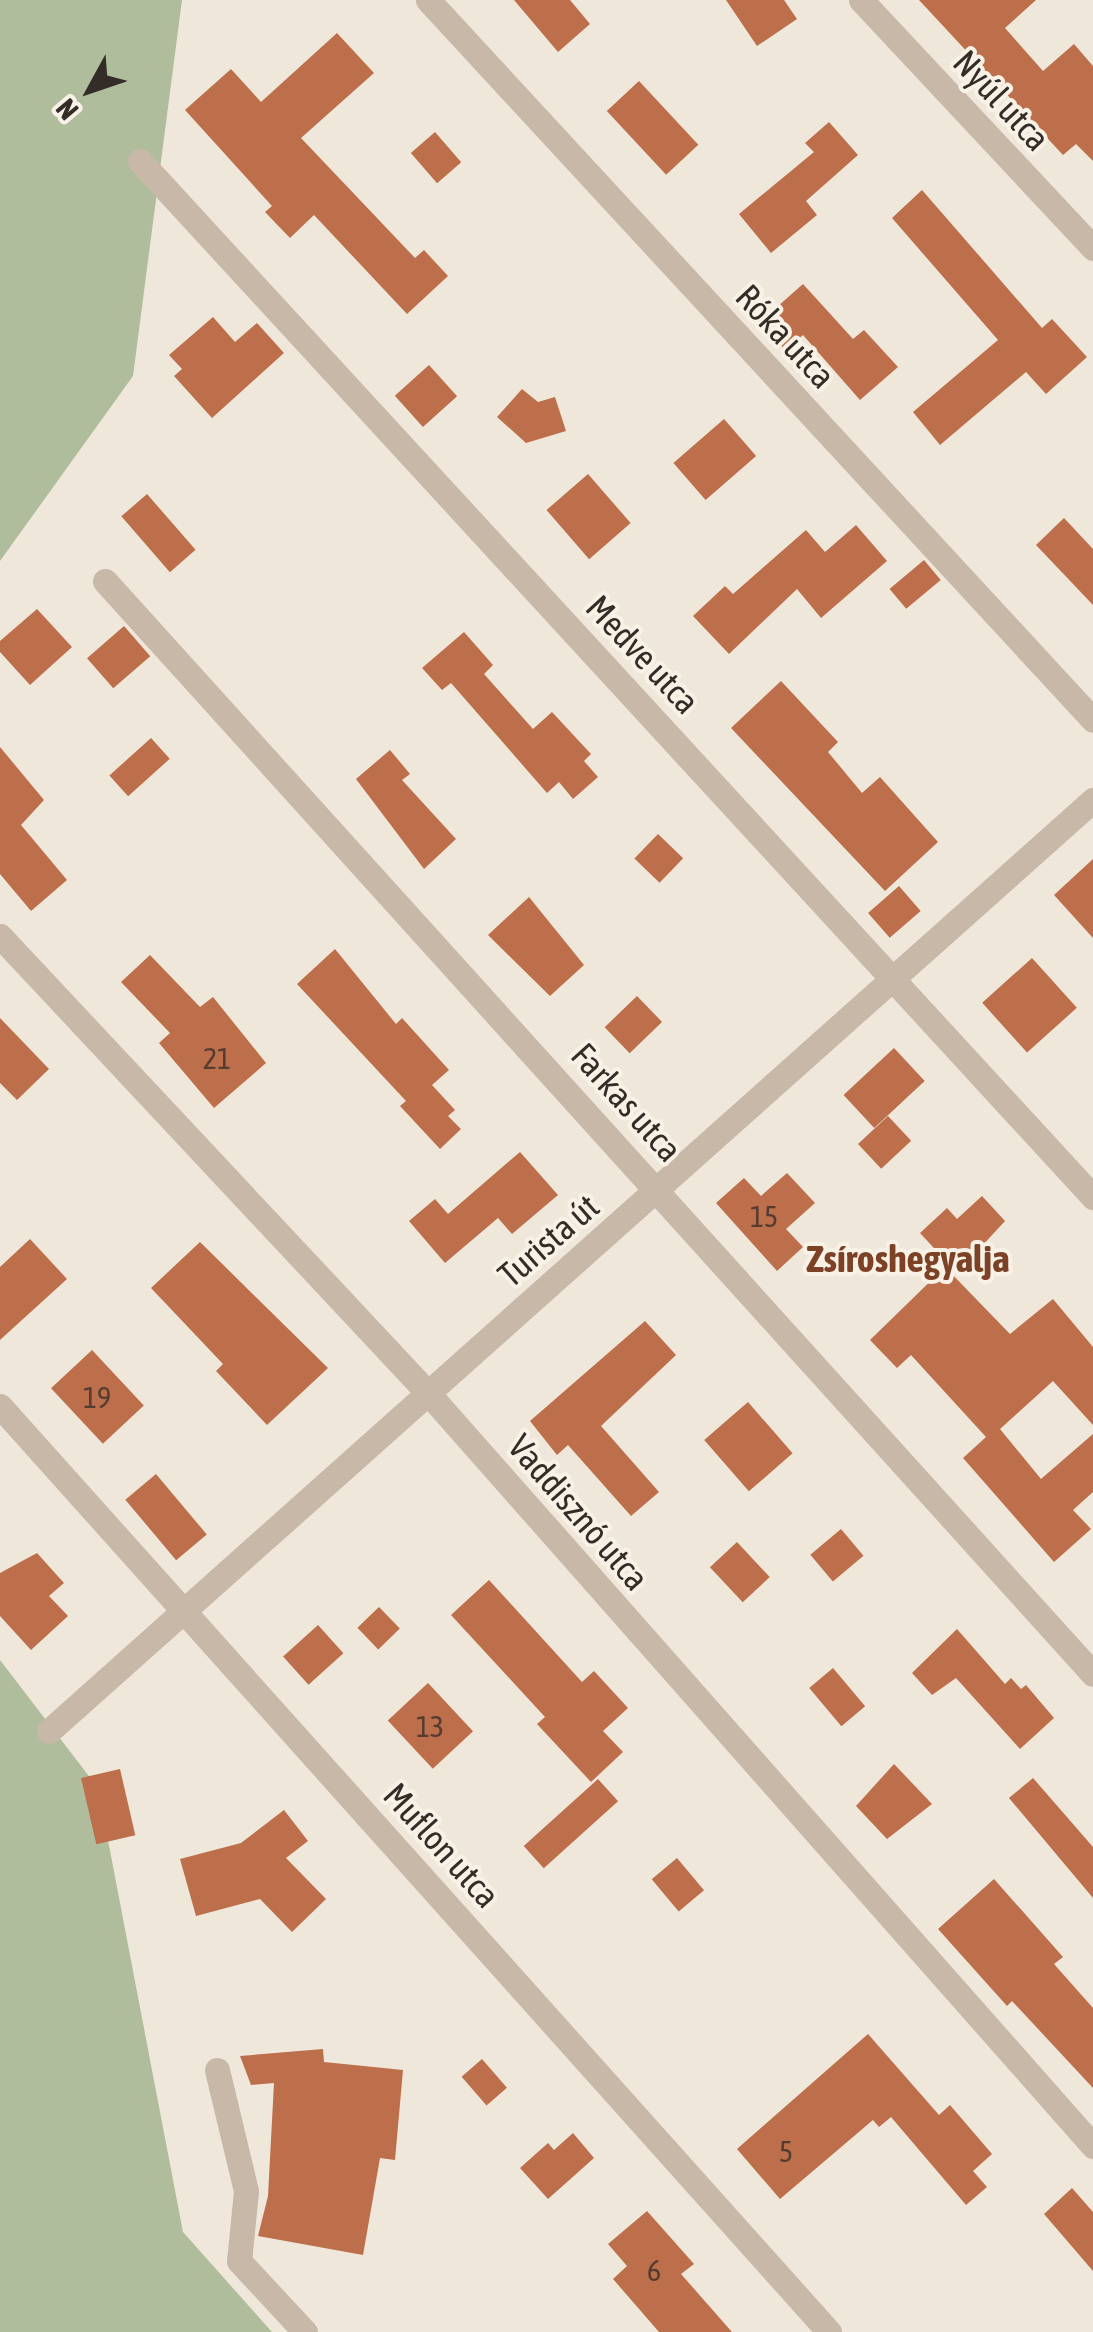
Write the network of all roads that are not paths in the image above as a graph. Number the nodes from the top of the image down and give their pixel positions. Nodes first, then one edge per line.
1 (428, 0) edge
2 (861, 0) edge
3 (140, 160) dead end
4 (1093, 248) edge
5 (105, 581) dead end
6 (1093, 720) edge
7 (1093, 800) edge
8 (0, 936) edge
9 (896, 979) junction
10 (659, 1190) junction
11 (1093, 1197) edge
12 (428, 1393) junction
13 (0, 1406) edge
14 (185, 1610) junction
15 (1093, 1674) edge
16 (49, 1732) dead end
17 (217, 2070) dead end
18 (1093, 2146) edge
19 (305, 2332) edge
20 (830, 2332) edge

1 - 6 street, Róka utca
2 - 4 street, Nyúl utca
3 - 9 street, Medve utca
5 - 10 street, Farkas utca
7 - 9 street, Turista út
8 - 12 street, Vaddisznó utca
9 - 10 street, Turista út
9 - 11 street, Medve utca
10 - 12 street, Turista út
10 - 15 street, Farkas utca
12 - 14 street, Turista út
12 - 18 street, Vaddisznó utca
13 - 14 street, Muflon utca
14 - 16 street, Turista út
14 - 20 street, Muflon utca
17 - 19 street

